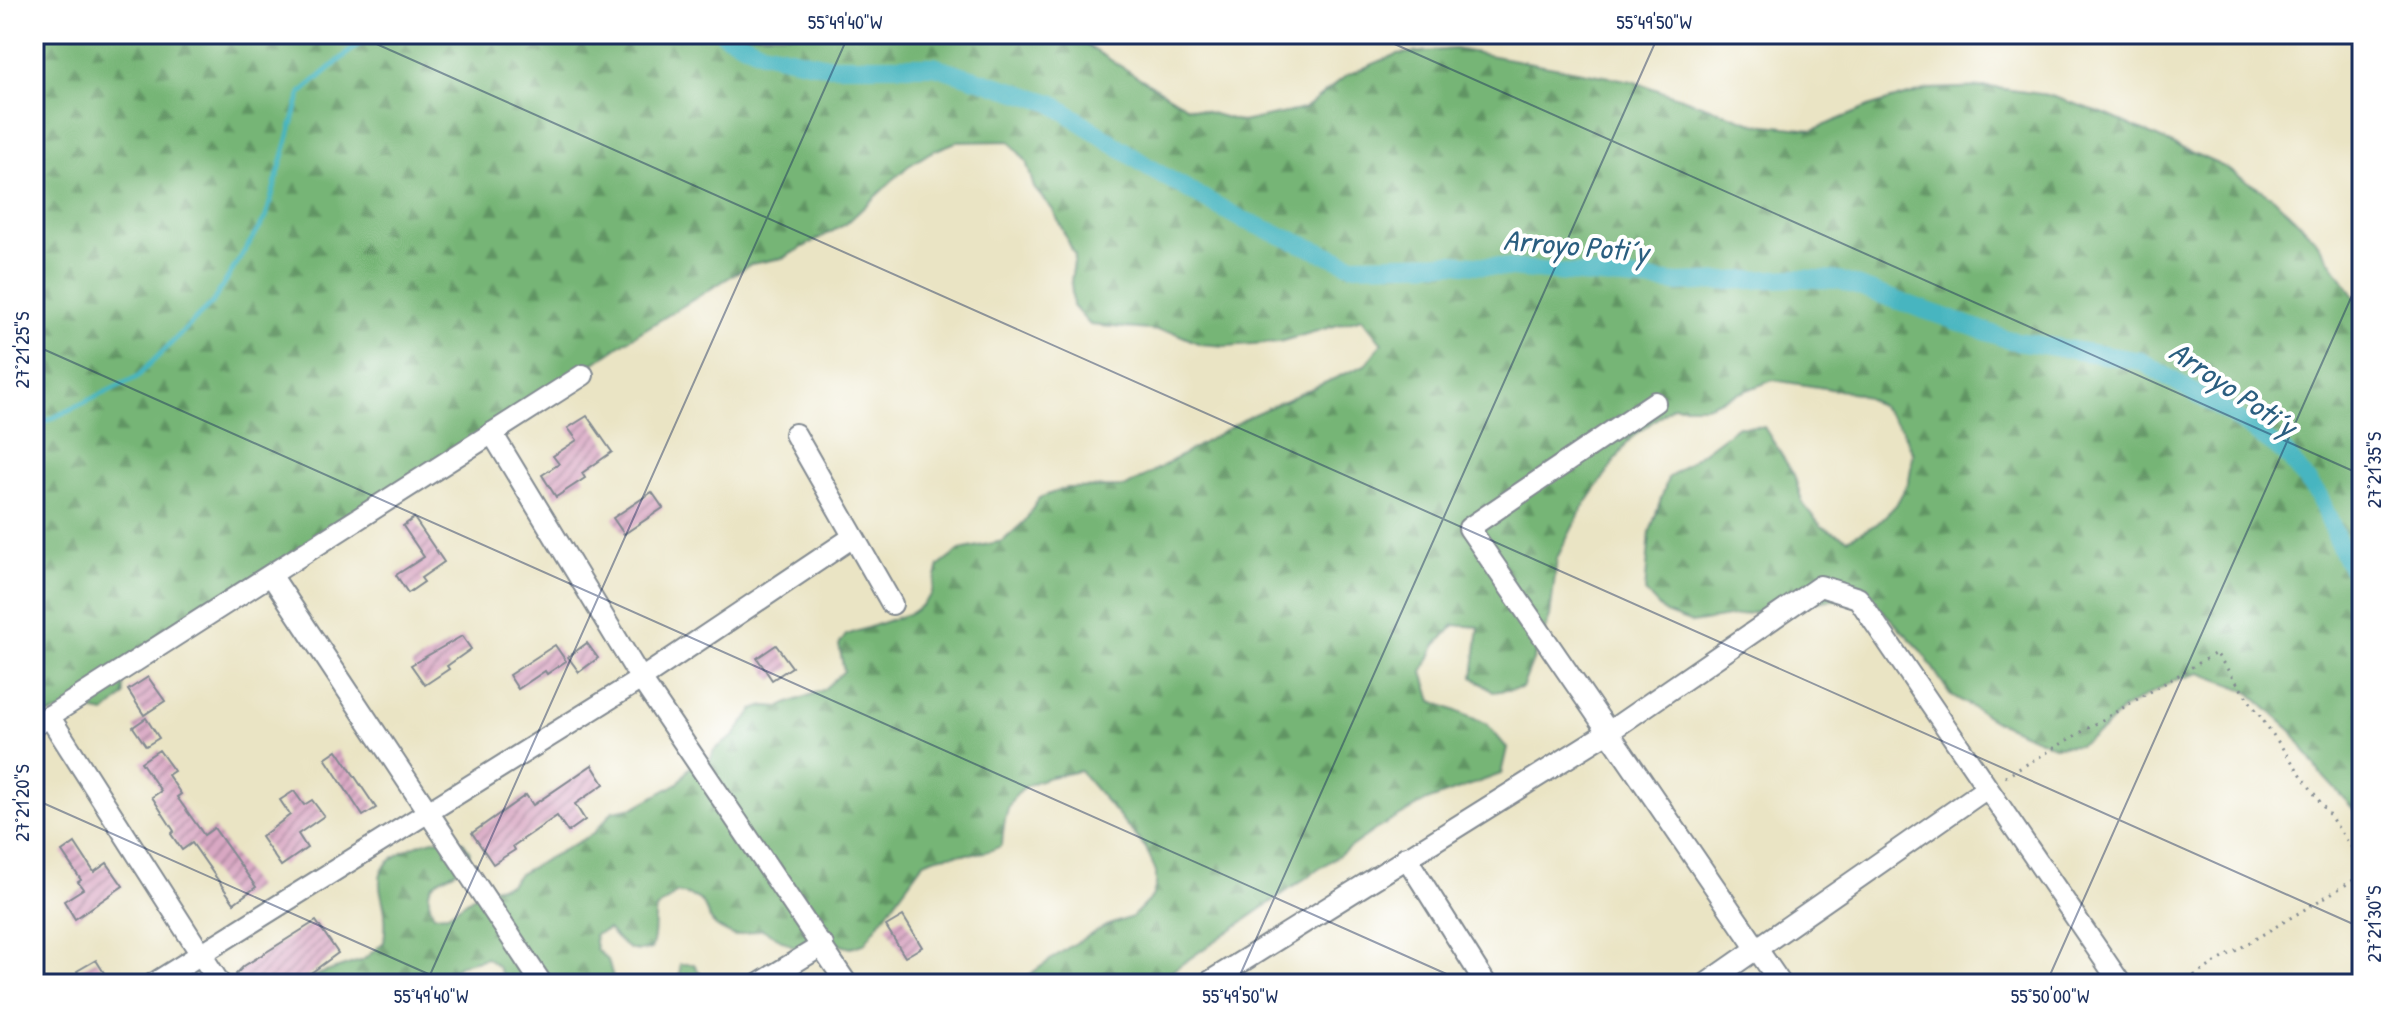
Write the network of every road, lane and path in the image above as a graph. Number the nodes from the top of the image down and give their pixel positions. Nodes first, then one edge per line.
1 (583, 375) dead end
2 (1655, 402) dead end
3 (492, 433) junction
4 (795, 434) dead end
5 (853, 537) junction
6 (271, 575) junction
7 (892, 604) dead end
8 (641, 679) junction
9 (42, 721) edge
10 (1610, 731) junction
11 (1987, 788) junction
12 (428, 812) junction
13 (1406, 857) junction
14 (2362, 862) edge
15 (2362, 875) edge
16 (823, 945) junction
17 (1757, 949) junction
18 (199, 954) junction
19 (153, 984) edge
20 (220, 984) edge
21 (542, 984) edge
22 (759, 984) edge
23 (847, 984) edge
24 (1206, 984) edge
25 (1486, 984) edge
26 (1706, 984) edge
27 (1781, 984) edge
28 (2121, 984) edge
29 (2180, 984) edge

1 - 3 street
2 - 10 street
3 - 6 street
3 - 8 street
4 - 5 street
5 - 7 street
5 - 8 street
6 - 9 street
6 - 12 street
8 - 12 street
8 - 16 street
9 - 18 street
10 - 11 street
10 - 13 street
10 - 17 street
11 - 14 path
11 - 17 street
11 - 28 street
12 - 18 street
12 - 21 street
13 - 24 street
13 - 25 street
15 - 29 path
16 - 22 street
16 - 23 street
17 - 26 street
17 - 27 street
18 - 19 street
18 - 20 street

